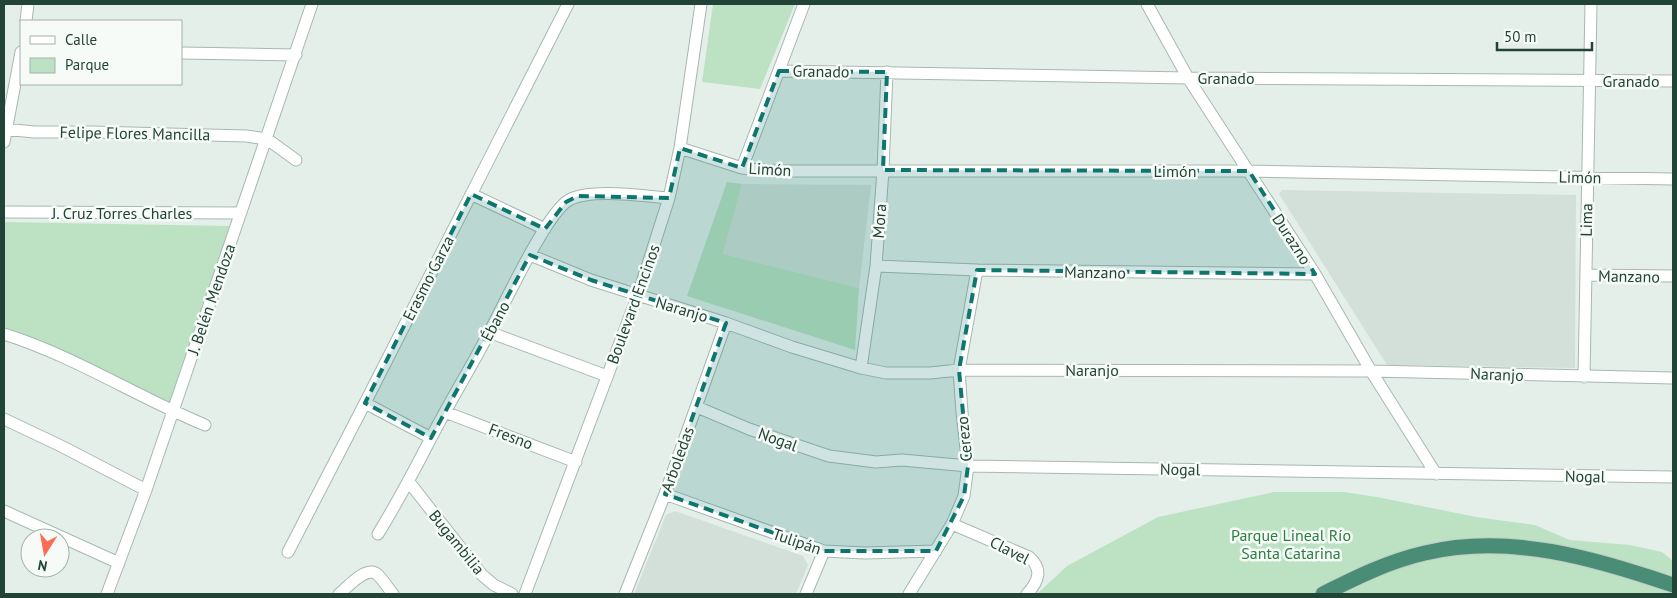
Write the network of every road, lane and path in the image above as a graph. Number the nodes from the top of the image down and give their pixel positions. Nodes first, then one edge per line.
1 (28, 4) edge
2 (312, 4) edge
3 (568, 4) edge
4 (701, 4) edge
5 (804, 4) edge
6 (1148, 4) edge
7 (1591, 4) edge
8 (26, 20) edge
9 (182, 53) edge
10 (296, 55) junction
11 (20, 57) edge
12 (779, 71) junction
13 (887, 72) junction
14 (1188, 78) junction
15 (1589, 80) junction
16 (1673, 81) edge
17 (5, 129) edge
18 (267, 139) junction
19 (4, 142) edge
20 (680, 148) junction
21 (296, 160) dead end
22 (742, 168) junction
23 (883, 170) junction
24 (1249, 172) junction
25 (1587, 178) junction
26 (1673, 179) edge
27 (471, 194) junction
28 (670, 198) junction
29 (4, 212) edge
30 (240, 213) junction
31 (545, 229) junction
32 (530, 255) junction
33 (876, 266) junction
34 (977, 270) junction
35 (1315, 274) junction
36 (1586, 275) junction
37 (1673, 276) edge
38 (638, 295) junction
39 (726, 322) junction
40 (490, 332) junction
41 (4, 334) edge
42 (861, 368) junction
43 (959, 370) junction
44 (1371, 371) junction
45 (607, 376) junction
46 (1584, 377) junction
47 (1673, 378) edge
48 (365, 403) junction
49 (697, 407) junction
50 (172, 412) junction
51 (445, 412) junction
52 (4, 420) edge
53 (205, 426) dead end
54 (431, 438) junction
55 (576, 462) junction
56 (968, 466) junction
57 (1436, 474) junction
58 (1673, 477) edge
59 (409, 482) junction
60 (146, 490) junction
61 (665, 494) junction
62 (4, 511) edge
63 (952, 524) junction
64 (378, 534) dead end
65 (936, 550) junction
66 (288, 552) dead end
67 (824, 552) junction
68 (119, 562) junction
69 (1673, 585) edge
70 (107, 594) edge
71 (339, 594) edge
72 (393, 594) edge
73 (512, 594) edge
74 (525, 594) edge
75 (625, 594) edge
76 (806, 594) edge
77 (909, 594) edge
78 (1027, 594) edge
79 (1323, 594) edge

1 - 8 street
2 - 10 street, J. Belén Mendoza
3 - 27 street, Erasmo Garza
4 - 20 street, Boulevard Encinos
5 - 12 street
6 - 14 street, Durazno
7 - 15 street, Lima
9 - 10 street
10 - 18 street, J. Belén Mendoza
11 - 17 street
12 - 13 street, Granado
12 - 22 street
13 - 14 street, Granado
13 - 23 street, Mora
14 - 15 street, Granado
14 - 24 street, Durazno
15 - 16 street, Granado
15 - 25 street, Lima
17 - 18 street, Felipe Flores Mancilla
17 - 19 street
18 - 21 street
18 - 30 street, J. Belén Mendoza
20 - 22 street, Limón
20 - 28 street, Boulevard Encinos
22 - 23 street, Limón
23 - 24 street, Limón
23 - 33 street, Mora
24 - 25 street, Limón
24 - 35 street, Durazno
25 - 26 street, Limón
25 - 36 street, Lima
27 - 31 street
27 - 48 street, Erasmo Garza
28 - 31 street, Ébano
28 - 38 street, Boulevard Encinos
29 - 30 street, J. Cruz Torres Charles
30 - 50 street, J. Belén Mendoza
31 - 32 street, Ébano
32 - 38 street, Naranjo
32 - 40 street, Ébano
33 - 34 street, Manzano
33 - 42 street, Mora
34 - 35 street, Manzano
34 - 43 street, Cerezo
35 - 44 street, Durazno
36 - 37 street, Manzano
36 - 46 street, Lima
38 - 39 street, Naranjo
38 - 45 street, Boulevard Encinos
39 - 42 street, Naranjo
39 - 49 street, Arboledas
40 - 45 street
40 - 51 street, Ébano
41 - 50 street
42 - 43 street, Naranjo
43 - 44 street, Naranjo
43 - 56 street, Cerezo
44 - 46 street, Naranjo
44 - 57 street, Durazno
45 - 55 street, Boulevard Encinos
46 - 47 street, Naranjo
48 - 54 street
48 - 66 street, Erasmo Garza
49 - 56 street, Nogal
49 - 61 street, Arboledas
50 - 53 street
50 - 60 street, J. Belén Mendoza
51 - 54 street, Ébano
51 - 55 street, Fresno
52 - 60 street
54 - 59 street, Ébano
55 - 74 street, Boulevard Encinos
56 - 57 street, Nogal
56 - 63 street, Cerezo
57 - 58 street, Nogal
59 - 64 street, Ébano
59 - 73 street, Bugambilia
60 - 68 street, J. Belén Mendoza
61 - 67 street, Tulipán
61 - 75 street, Arboledas
62 - 68 street
63 - 65 street, Cerezo
63 - 78 street, Clavel
65 - 67 street, Tulipán
65 - 77 street, Cerezo
67 - 76 street
68 - 70 street, J. Belén Mendoza
69 - 79 highway
71 - 72 street

